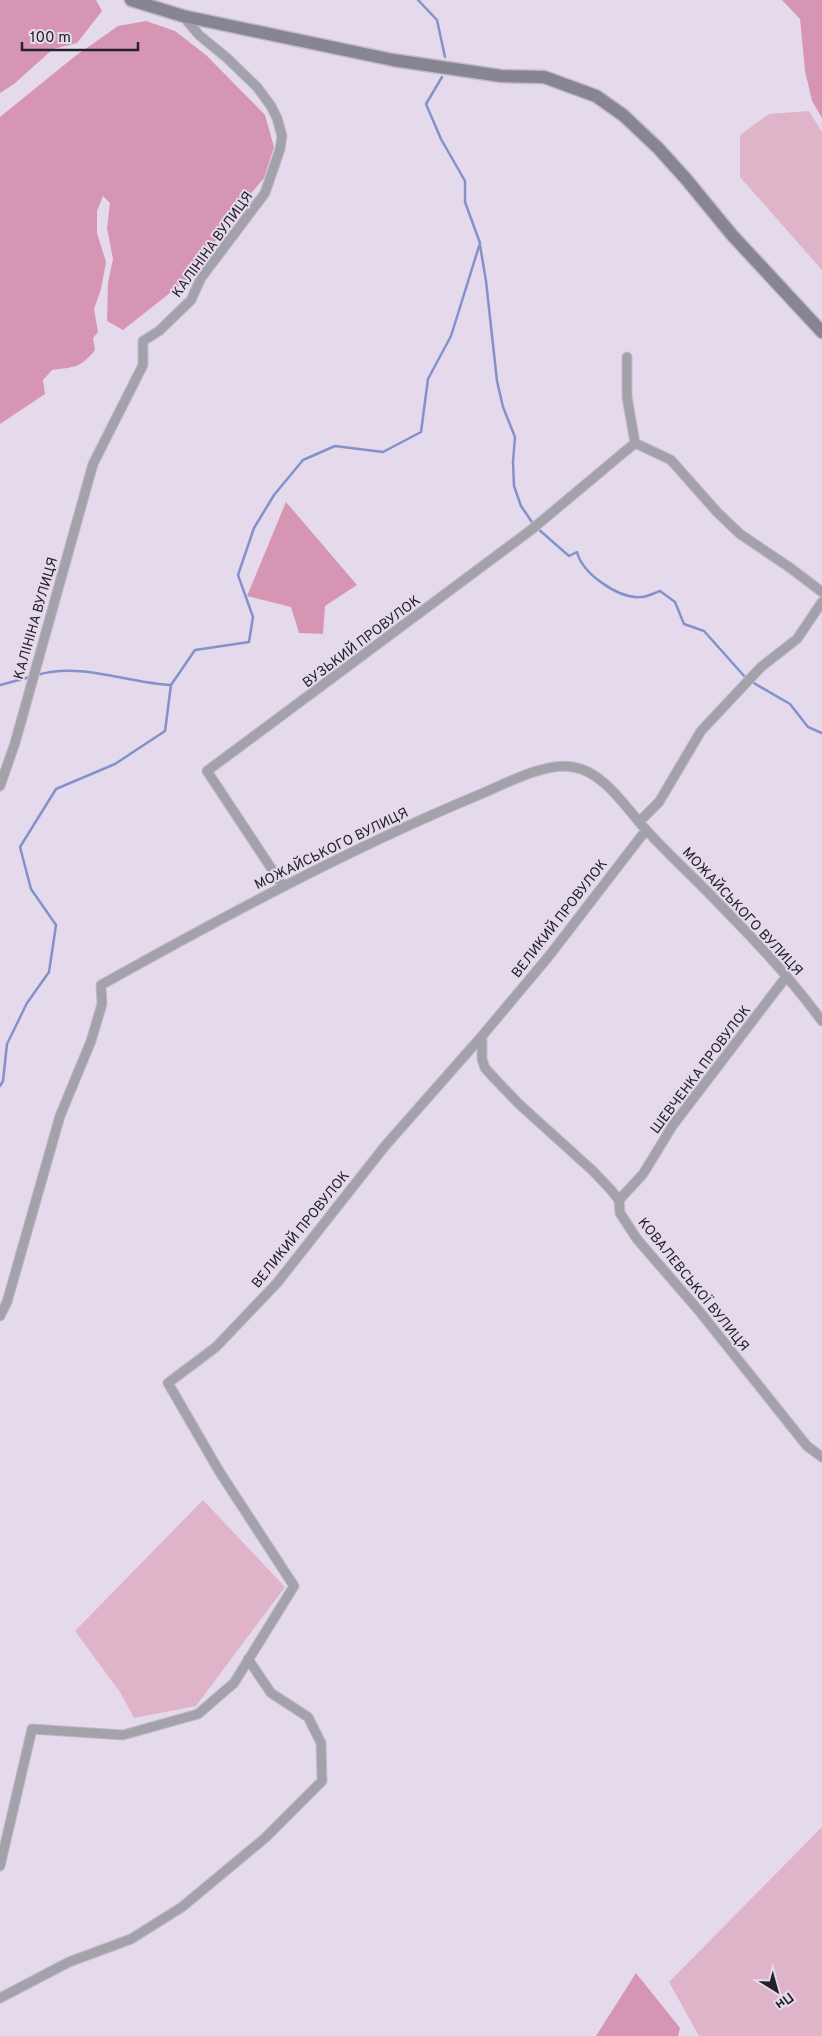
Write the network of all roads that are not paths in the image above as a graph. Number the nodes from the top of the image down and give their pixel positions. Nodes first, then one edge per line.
1 (131, 0) edge
2 (183, 16) junction
3 (822, 332) edge
4 (627, 357) dead end
5 (636, 443) junction
6 (822, 592) edge
7 (822, 602) edge
8 (0, 786) edge
9 (640, 821) junction
10 (646, 830) junction
11 (283, 886) junction
12 (786, 977) junction
13 (822, 1021) edge
14 (482, 1036) junction
15 (619, 1200) junction
16 (0, 1316) edge
17 (822, 1456) edge
18 (248, 1659) junction
19 (0, 1866) edge
20 (0, 1998) edge

1 - 2 main road
2 - 3 main road
2 - 8 street, КАЛІНІНА ВУЛИЦЯ
4 - 5 street
5 - 6 street
5 - 11 street, ВУЗЬКИЙ ПРОВУЛОК
7 - 9 street
9 - 10 street, МОЖАЙСЬКОГО ВУЛИЦЯ
9 - 11 street, МОЖАЙСЬКОГО ВУЛИЦЯ
10 - 12 street, МОЖАЙСЬКОГО ВУЛИЦЯ
10 - 14 street, ВЕЛИКИЙ ПРОВУЛОК
11 - 16 street, МОЖАЙСЬКОГО ВУЛИЦЯ
12 - 13 street, МОЖАЙСЬКОГО ВУЛИЦЯ
12 - 15 street, ШЕВЧЕНКА ПРОВУЛОК
14 - 15 street, КОВАЛЕВСЬКОЇ ВУЛИЦЯ
14 - 18 street, ВЕЛИКИЙ ПРОВУЛОК
15 - 17 street, КОВАЛЕВСЬКОЇ ВУЛИЦЯ
18 - 19 street, ВЕЛИКИЙ ПРОВУЛОК
18 - 20 street

